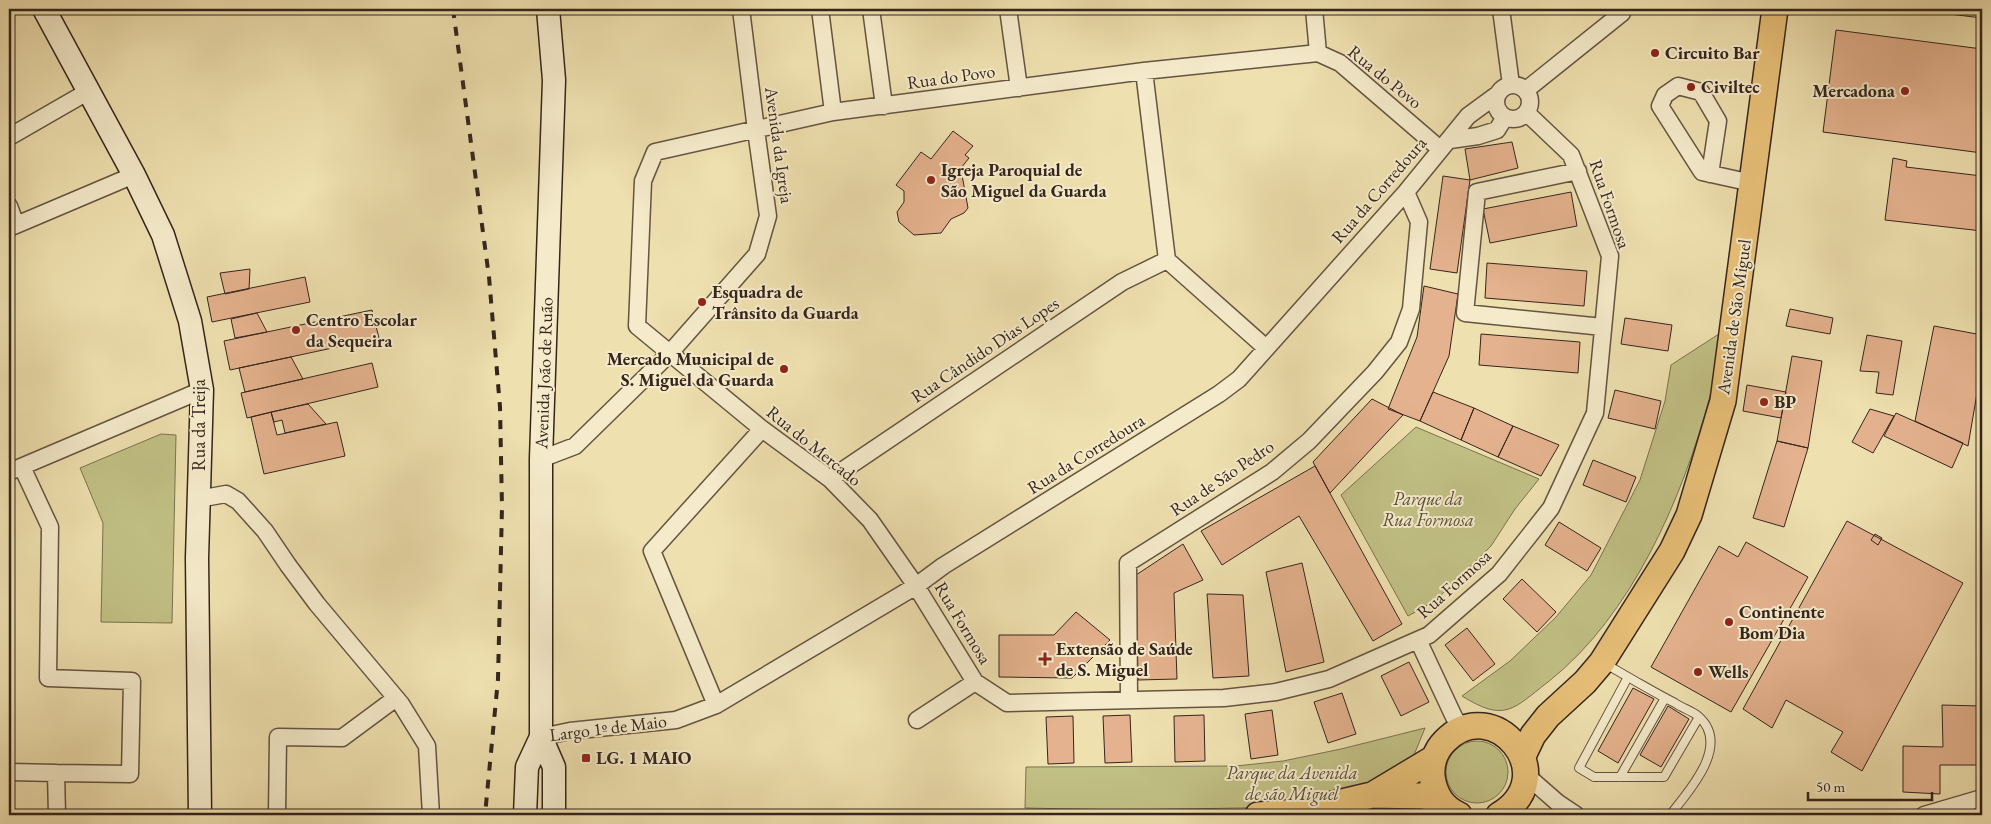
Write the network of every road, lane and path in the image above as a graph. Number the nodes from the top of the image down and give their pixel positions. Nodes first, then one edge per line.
1 (44, 9) edge
2 (548, 9) edge
3 (741, 9) edge
4 (820, 9) edge
5 (870, 9) edge
6 (1008, 9) edge
7 (1314, 9) edge
8 (1501, 9) edge
9 (1623, 9) edge
10 (1774, 9) edge
11 (1318, 53) junction
12 (1144, 71) junction
13 (1019, 88) junction
14 (1512, 90) junction
15 (89, 91) junction
16 (884, 106) junction
17 (833, 112) junction
18 (1527, 113) junction
19 (1505, 117) junction
20 (756, 130) junction
21 (9, 137) edge
22 (1445, 145) junction
23 (1578, 171) junction
24 (1710, 174) junction
25 (134, 176) junction
26 (1752, 183) junction
27 (1406, 192) junction
28 (9, 206) edge
29 (12, 226) edge
30 (1167, 260) junction
31 (1603, 327) junction
32 (1266, 348) junction
33 (669, 354) junction
34 (202, 390) junction
35 (762, 429) junction
36 (541, 459) junction
37 (15, 470) edge
38 (830, 479) junction
39 (198, 499) junction
40 (916, 586) junction
41 (1636, 608) junction
42 (1418, 640) junction
43 (1602, 662) junction
44 (1628, 677) junction
45 (974, 682) junction
46 (396, 698) junction
47 (1665, 698) junction
48 (1129, 700) junction
49 (716, 705) junction
50 (1699, 717) junction
51 (676, 720) joint
52 (917, 720) dead end
53 (1462, 729) junction
54 (1500, 731) junction
55 (540, 737) junction
56 (1434, 758) junction
57 (1524, 766) junction
58 (9, 772) edge
59 (56, 773) junction
60 (1620, 777) junction
61 (1372, 795) junction
62 (1439, 798) junction
63 (1982, 798) edge
64 (1510, 813) edge
65 (57, 815) edge
66 (200, 815) edge
67 (277, 815) edge
68 (431, 815) edge
69 (525, 815) edge
70 (554, 815) edge
71 (1258, 815) edge
72 (1459, 815) edge
73 (1576, 815) edge
74 (1670, 815) edge
75 (1924, 815) edge

1 - 15 main road, Rua da Treija
2 - 36 main road, Avenida João de Ruão
3 - 20 street, Avenida da Igreja
4 - 17 street
5 - 16 street
6 - 13 street
7 - 11 street
8 - 14 street
9 - 14 street, Rua da Corredoura
10 - 26 main road, Avenida de São Miguel
11 - 12 street, Rua do Povo
11 - 22 street, Rua do Povo
12 - 13 street, Rua do Povo
12 - 30 street
13 - 16 street, Rua do Povo
14 - 18 street
14 - 19 street
14 - 22 street, Rua da Corredoura
15 - 21 street
15 - 25 main road, Rua da Treija
16 - 17 street, Rua do Povo
17 - 20 street, Rua do Povo
18 - 19 street
18 - 23 street, Rua Formosa
19 - 22 street, Rua da Corredoura
20 - 33 street, Avenida da Igreja
20 - 33 street, Rua do Povo
22 - 27 street, Rua da Corredoura
23 - 31 street, Rua Formosa
23 - 31 street
24 - 24 street
24 - 26 street
25 - 29 street
25 - 34 main road, Rua da Treija
26 - 41 main road, Avenida de São Miguel
27 - 32 street, Rua da Corredoura
27 - 48 street, Rua de São Pedro
28 - 29 street
30 - 32 street
30 - 38 street, Rua Cândido Dias Lopes
31 - 42 street, Rua Formosa
32 - 40 street, Rua da Corredoura
33 - 35 street, Rua do Mercado
33 - 36 street, Avenida da Igreja
34 - 37 street
34 - 39 main road, Rua da Treija
35 - 38 street, Rua do Mercado
35 - 49 street
36 - 55 main road, Avenida João de Ruão
37 - 59 street
38 - 40 street, Rua do Mercado
39 - 46 street
39 - 66 main road, Rua da Treija
40 - 45 street, Rua Formosa
40 - 49 street, Rua da Corredoura
41 - 43 main road, Avenida de São Miguel
41 - 54 main road, Avenida de São Miguel
42 - 48 street, Rua Formosa
42 - 53 street
43 - 44 lane
43 - 57 main road, Avenida de São Miguel
44 - 47 lane
44 - 60 lane
45 - 48 street, Rua Formosa
45 - 52 street, Rua Formosa
46 - 67 street
46 - 68 street
47 - 50 lane
47 - 60 lane
49 - 51 street, Rua da Corredoura
50 - 60 lane
50 - 74 lane
51 - 55 street, Largo 1º de Maio
53 - 54 main road
53 - 56 main road
54 - 57 main road
55 - 69 main road, Largo 1º de Maio
55 - 70 main road, Largo 1º de Maio
56 - 61 main road
56 - 62 main road
57 - 64 main road, Avenida de São Miguel
57 - 73 street
58 - 59 street
59 - 65 street
61 - 62 main road
61 - 71 main road
62 - 72 main road
63 - 75 street

